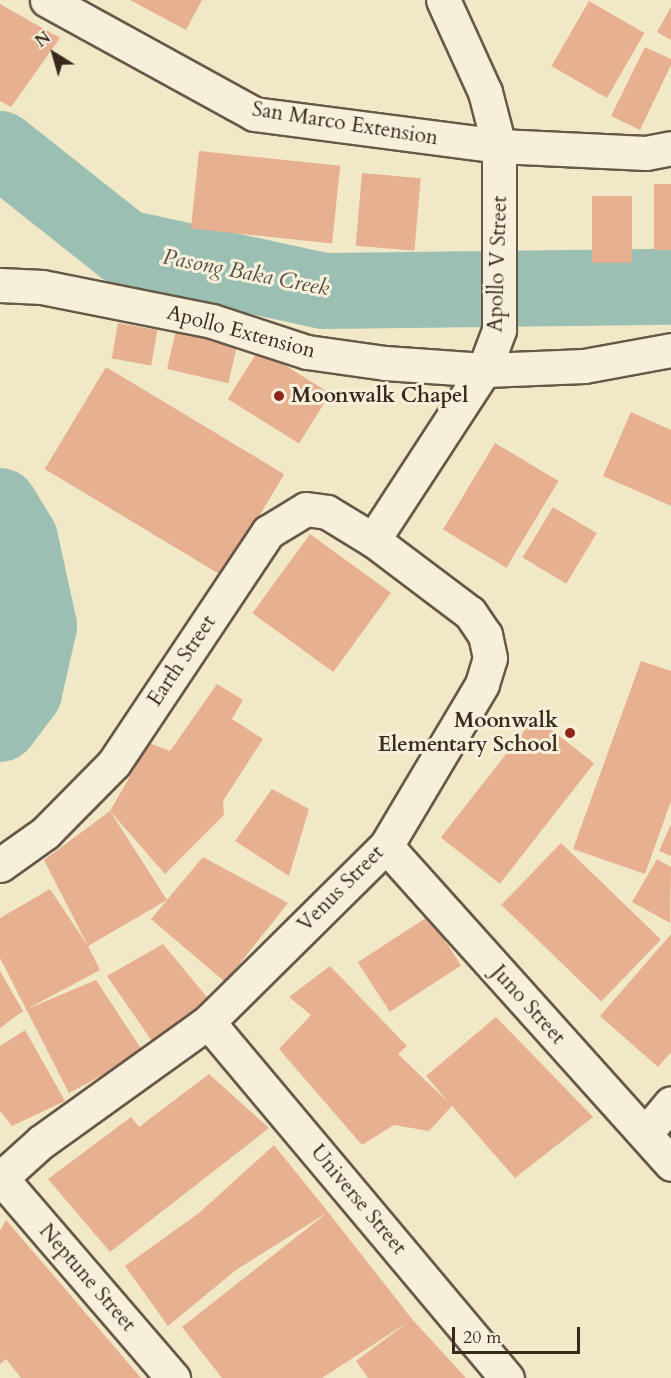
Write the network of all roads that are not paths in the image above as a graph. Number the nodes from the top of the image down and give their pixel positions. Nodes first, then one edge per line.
1 (47, 0) edge
2 (443, 0) edge
3 (499, 146) junction
4 (671, 148) edge
5 (0, 285) edge
6 (671, 350) edge
7 (484, 370) junction
8 (374, 540) junction
9 (386, 846) junction
10 (0, 865) edge
11 (208, 1022) junction
12 (671, 1103) edge
13 (645, 1134) junction
14 (671, 1164) edge
15 (0, 1178) edge
16 (173, 1378) edge
17 (507, 1378) edge

1 - 3 street, San Marco Extension
2 - 3 street, Apollo V Street
3 - 4 street, San Marco Extension
3 - 7 street, Apollo V Street
5 - 7 street, Apollo Extension
6 - 7 street, Apollo Extension
7 - 8 street, Apollo V Street
8 - 9 street, Venus Street
8 - 10 street, Earth Street
9 - 11 street, Venus Street
9 - 13 street, Juno Street
11 - 15 street, Venus Street
11 - 17 street, Universe Street
12 - 13 street
13 - 14 street, Juno Street
15 - 16 street, Neptune Street

